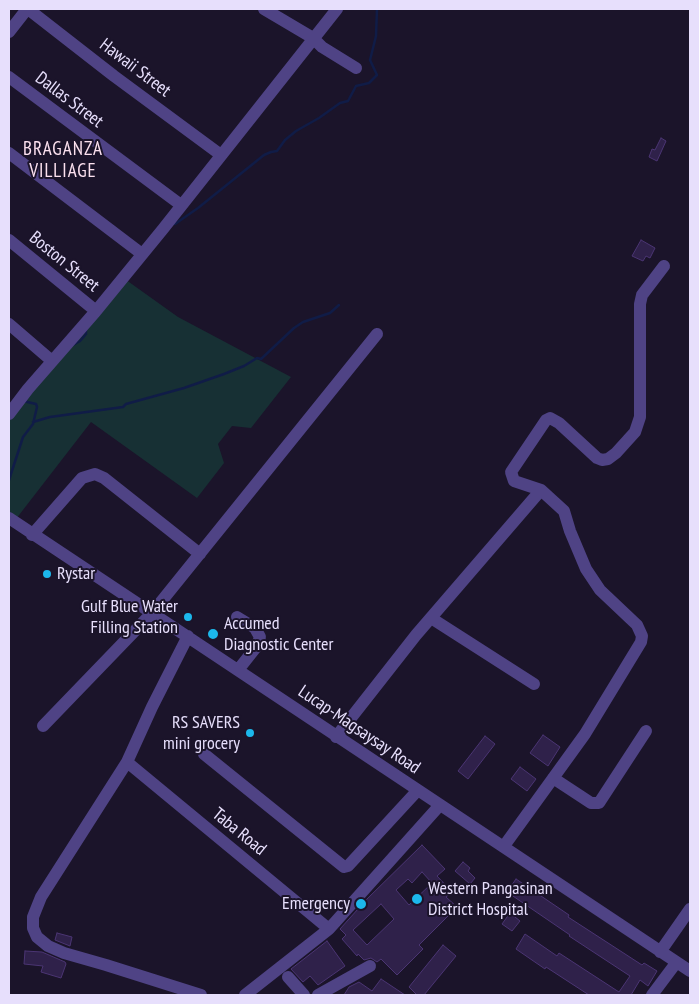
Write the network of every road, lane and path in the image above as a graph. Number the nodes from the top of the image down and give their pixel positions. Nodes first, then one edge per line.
1 (28, 9) edge
2 (264, 9) edge
3 (337, 9) edge
4 (9, 32) edge
5 (313, 38) junction
6 (356, 68) dead end
7 (9, 77) edge
8 (9, 153) edge
9 (221, 155) junction
10 (181, 205) junction
11 (9, 240) edge
12 (142, 254) junction
13 (664, 266) dead end
14 (96, 311) junction
15 (9, 324) edge
16 (377, 334) dead end
17 (52, 361) junction
18 (9, 414) edge
19 (541, 490) junction
20 (13, 520) edge
21 (32, 535) junction
22 (200, 554) junction
23 (152, 613) junction
24 (237, 617) dead end
25 (431, 618) junction
26 (188, 636) junction
27 (238, 670) junction
28 (534, 684) dead end
29 (43, 726) dead end
30 (646, 731) dead end
31 (336, 737) junction
32 (204, 754) dead end
33 (126, 762) junction
34 (553, 778) junction
35 (418, 790) junction
36 (440, 804) junction
37 (504, 846) junction
38 (690, 909) edge
39 (329, 929) junction
40 (660, 952) junction
41 (676, 962) junction
42 (370, 966) dead end
43 (690, 971) edge
44 (288, 977) dead end
45 (201, 995) edge
46 (245, 995) edge
47 (304, 995) edge
48 (318, 995) edge
49 (652, 995) edge

1 - 4 street
1 - 9 street, Hawaii Street
2 - 5 street
3 - 5 street
5 - 6 street
5 - 9 street
7 - 10 street, Dallas Street
8 - 12 street
9 - 10 street
10 - 12 street
11 - 14 street, Boston Street
12 - 14 street
13 - 19 street
14 - 17 street
15 - 17 street
16 - 22 street
17 - 18 street
19 - 25 street
19 - 34 street
20 - 21 street, Lucap-Magsaysay Road
21 - 22 street
21 - 23 street, Lucap-Magsaysay Road
22 - 23 street
23 - 26 street, Lucap-Magsaysay Road
23 - 29 street
24 - 27 street
25 - 28 street
25 - 31 street
26 - 27 street, Lucap-Magsaysay Road
26 - 33 street
27 - 31 street, Lucap-Magsaysay Road
30 - 34 street
31 - 35 street, Lucap-Magsaysay Road
32 - 35 street
33 - 39 street, Taba Road
33 - 45 street
34 - 37 street
35 - 36 street, Lucap-Magsaysay Road
36 - 37 street, Lucap-Magsaysay Road
36 - 39 street
37 - 40 street, Lucap-Magsaysay Road
38 - 40 street
39 - 46 street
40 - 41 street, Lucap-Magsaysay Road
41 - 43 street, Lucap-Magsaysay Road
41 - 49 street
42 - 48 street
44 - 47 street

